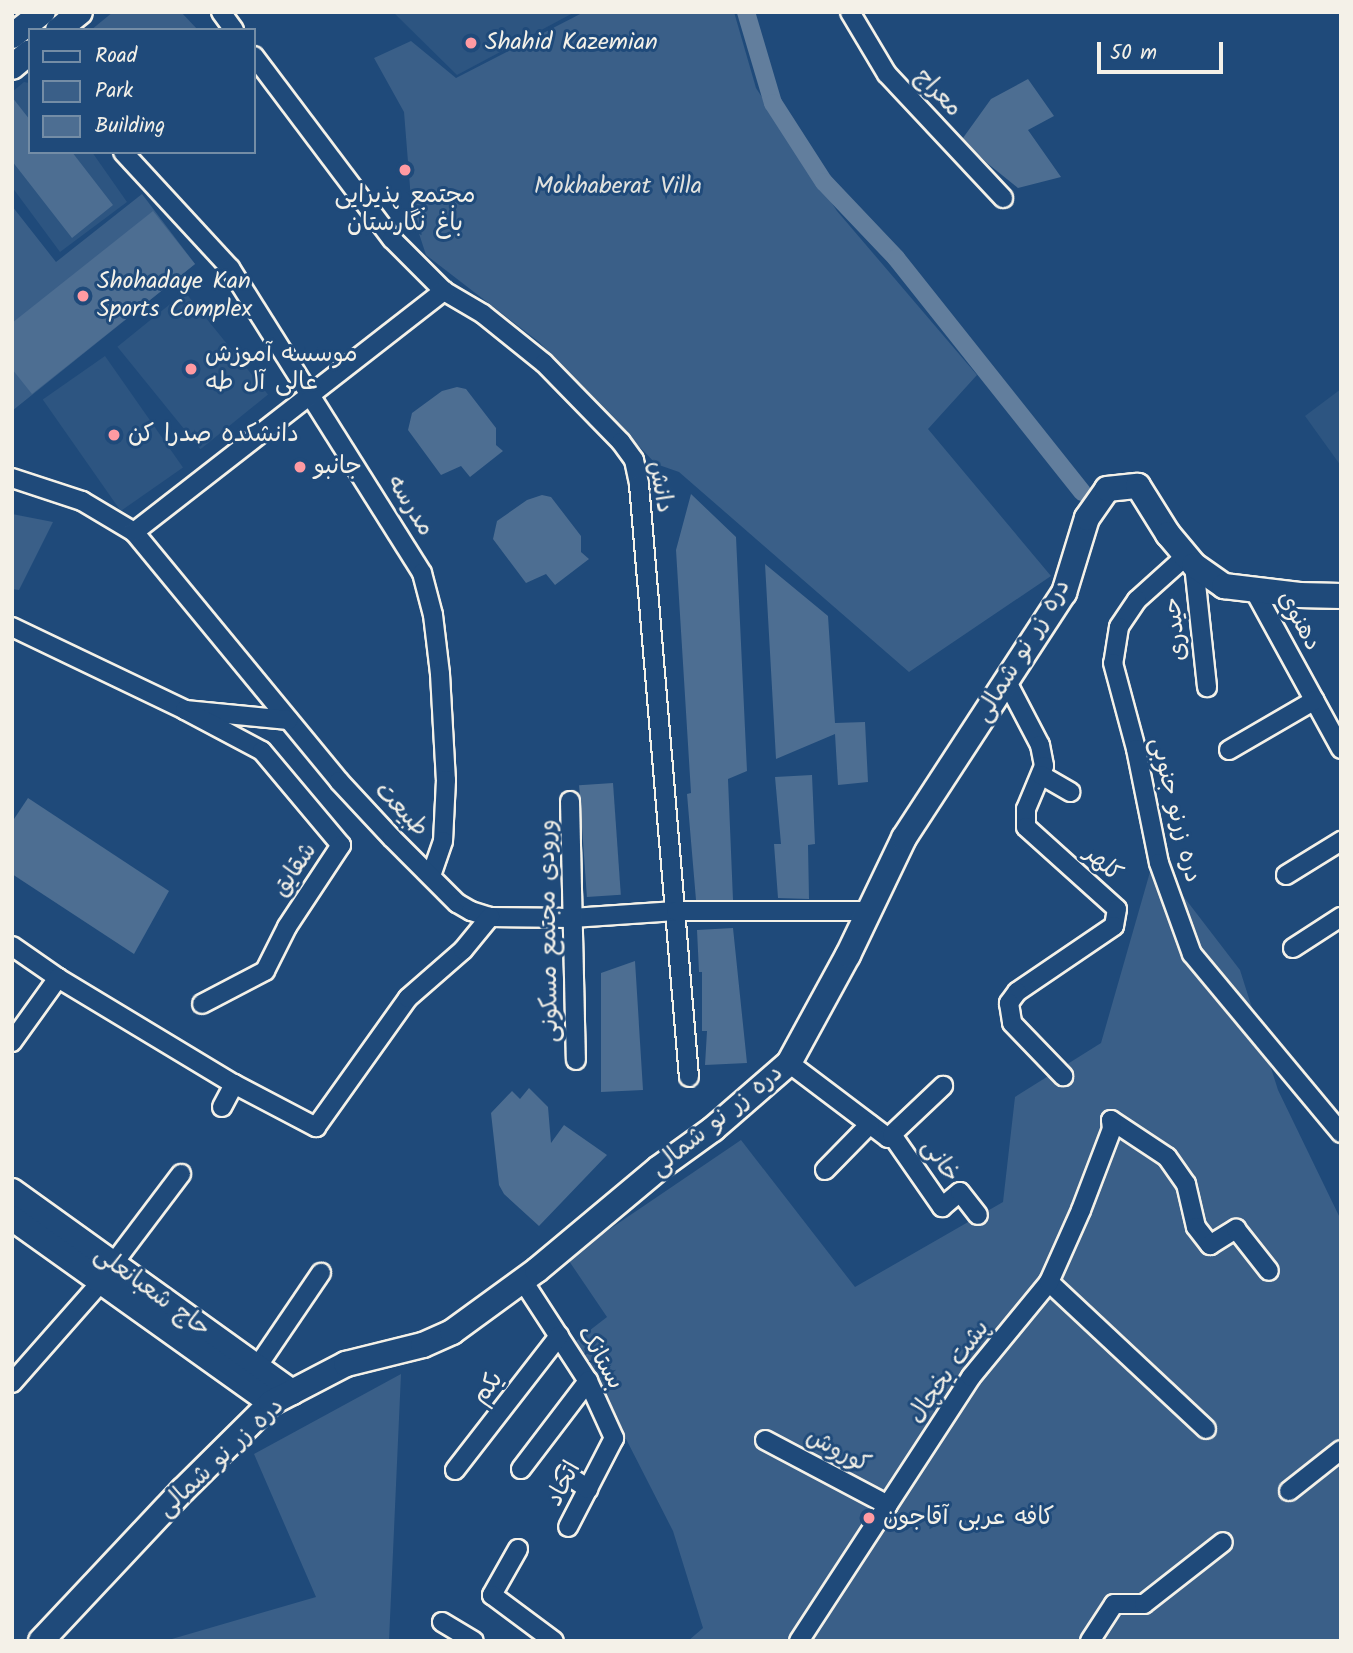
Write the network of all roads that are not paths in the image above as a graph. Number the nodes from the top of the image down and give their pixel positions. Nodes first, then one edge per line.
1 (43, 12) edge
2 (80, 12) edge
3 (221, 12) edge
4 (850, 12) edge
5 (35, 28) edge
6 (60, 28) edge
7 (233, 28) edge
8 (256, 59) edge
9 (125, 154) edge
10 (1003, 198) dead end
11 (444, 291) junction
12 (311, 394) junction
13 (12, 478) edge
14 (134, 532) junction
15 (1190, 560) junction
16 (1254, 590) junction
17 (1341, 596) edge
18 (12, 627) edge
19 (1007, 682) junction
20 (1207, 687) dead end
21 (1315, 700) junction
22 (185, 710) junction
23 (289, 720) junction
24 (1341, 749) edge
25 (1229, 750) dead end
26 (1041, 775) junction
27 (1071, 792) dead end
28 (570, 801) dead end
29 (1341, 841) edge
30 (1286, 875) dead end
31 (430, 876) junction
32 (676, 911) junction
33 (868, 911) junction
34 (489, 917) junction
35 (1341, 917) edge
36 (572, 918) junction
37 (12, 946) edge
38 (1293, 948) dead end
39 (58, 978) junction
40 (202, 1004) dead end
41 (12, 1042) edge
42 (576, 1060) dead end
43 (789, 1063) junction
44 (1063, 1076) dead end
45 (689, 1077) dead end
46 (234, 1084) junction
47 (943, 1086) dead end
48 (222, 1107) dead end
49 (870, 1124) junction
50 (1341, 1133) edge
51 (891, 1135) junction
52 (825, 1170) dead end
53 (181, 1174) dead end
54 (12, 1191) edge
55 (978, 1215) dead end
56 (12, 1218) edge
57 (1269, 1271) dead end
58 (107, 1273) junction
59 (321, 1273) dead end
60 (523, 1281) junction
61 (1049, 1282) junction
62 (559, 1336) junction
63 (257, 1367) junction
64 (588, 1381) junction
65 (12, 1383) edge
66 (282, 1398) junction
67 (1206, 1429) dead end
68 (765, 1440) dead end
69 (1341, 1450) edge
70 (602, 1464) joint
71 (521, 1469) dead end
72 (455, 1470) dead end
73 (566, 1474) dead end
74 (588, 1489) junction
75 (1289, 1491) dead end
76 (888, 1505) junction
77 (568, 1527) dead end
78 (1223, 1542) dead end
79 (518, 1549) dead end
80 (442, 1622) dead end
81 (548, 1638) edge
82 (41, 1641) edge
83 (474, 1641) edge
84 (799, 1641) edge
85 (1090, 1641) edge

1 - 5 street
2 - 6 street
3 - 7 street
4 - 10 street, معراج
8 - 11 street, دانش
9 - 12 street, مدرسه
11 - 12 street
11 - 32 street, دانش
12 - 14 street
12 - 31 street, مدرسه
13 - 14 street, طبیعت
14 - 23 street, طبیعت
15 - 16 street, دره زر نو شمالی
15 - 19 street, دره زر نو شمالی
15 - 20 street, حیدری
15 - 50 street, دره زرنو جنوبی
16 - 17 street, دره زر نو شمالی
16 - 21 street, دهنوی
18 - 22 street, شقایق
19 - 26 street, کلهر
19 - 33 street, دره زر نو شمالی
21 - 24 street, دهنوی
21 - 25 street
22 - 23 street, شقایق
22 - 40 street, شقایق
23 - 31 street, طبیعت
26 - 27 street
26 - 44 street, کلهر
28 - 36 street, ورودی مجتمع مسکونی
29 - 30 street
31 - 34 street, طبیعت
32 - 33 street, طبیعت
32 - 36 street, طبیعت
32 - 45 street, دانش
33 - 43 street, دره زر نو شمالی
34 - 36 street, طبیعت
34 - 46 street
35 - 38 street
36 - 42 street, ورودی مجتمع مسکونی
37 - 39 street
39 - 41 street
39 - 46 street
43 - 49 street, خانی
43 - 60 street, دره زر نو شمالی
46 - 48 street
47 - 51 street, خانی
49 - 51 street, خانی
49 - 52 street
51 - 55 street, خانی
53 - 58 street
54 - 58 street, حاج شعبانعلی
56 - 58 street, حاج شعبانعلی
57 - 61 street, پشت یخچال
58 - 63 street, حاج شعبانعلی
58 - 65 street
58 - 66 street, حاج شعبانعلی
59 - 63 street
60 - 62 street, بستانک
60 - 66 street, دره زر نو شمالی
61 - 67 street
61 - 76 street, پشت یخچال
62 - 64 street, بستانک
62 - 72 street, یکم
63 - 66 street, حاج شعبانعلی
64 - 70 street, بستانک
64 - 71 street
66 - 82 street, دره زر نو شمالی
68 - 76 street, کوروش
69 - 75 street
70 - 74 street, اتحاد
73 - 74 street
74 - 77 street, اتحاد
76 - 84 street, پشت یخچال
78 - 85 street
79 - 81 street
80 - 83 street

